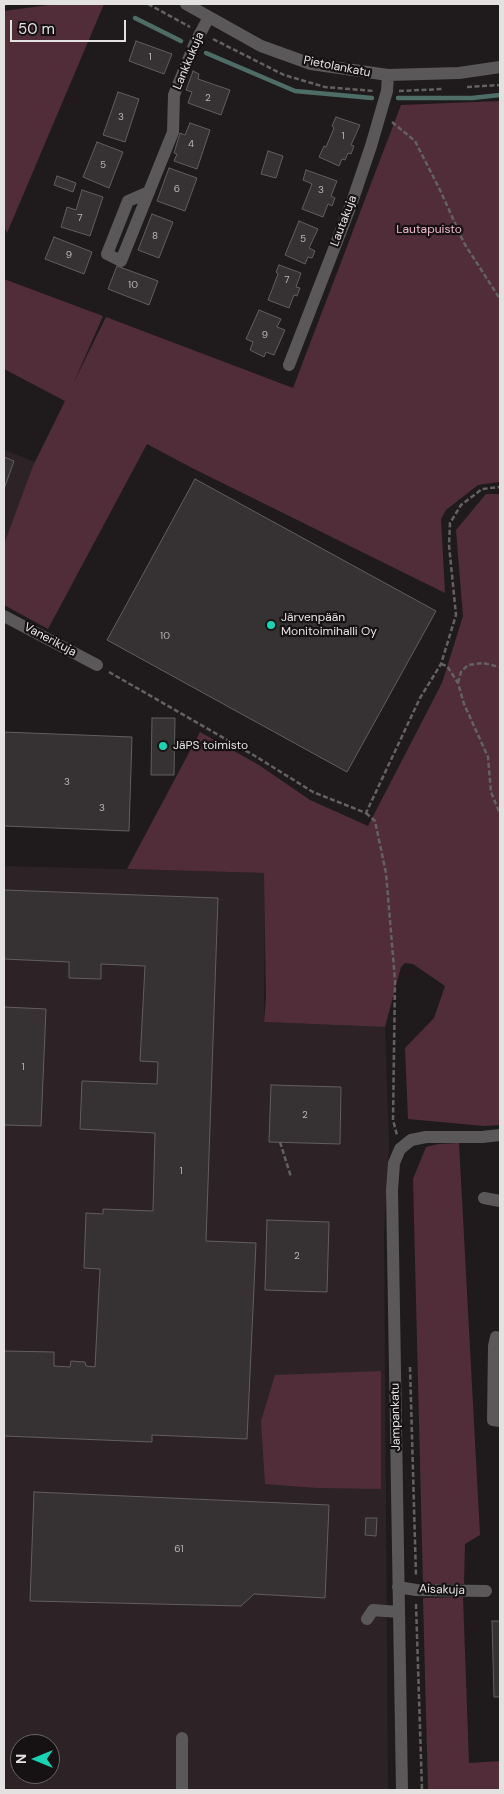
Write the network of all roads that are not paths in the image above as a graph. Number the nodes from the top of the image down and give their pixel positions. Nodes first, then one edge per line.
1 (186, 4) edge
2 (209, 16) junction
3 (500, 67) edge
4 (388, 75) junction
5 (149, 192) junction
6 (289, 365) dead end
7 (4, 616) edge
8 (97, 665) road end
9 (500, 1136) edge
10 (484, 1198) dead end
11 (500, 1201) edge
12 (500, 1338) edge
13 (500, 1421) edge
14 (398, 1588) junction
15 (486, 1591) dead end
16 (398, 1612) junction
17 (367, 1619) dead end
18 (182, 1738) dead end
19 (182, 1790) edge
20 (402, 1790) edge

1 - 2 street, Pietolankatu
2 - 4 street, Pietolankatu
2 - 5 street, Lankkukuja
3 - 4 street, Pietolankatu
4 - 6 street, Lautakuja
5 - 5 street, Lankkukuja
7 - 8 street, Vanerikuja
9 - 14 street, Jampankatu
10 - 11 street
12 - 13 street
14 - 15 street, Aisakuja
14 - 16 street, Jampankatu
16 - 17 street
16 - 20 street, Jampankatu
18 - 19 street

